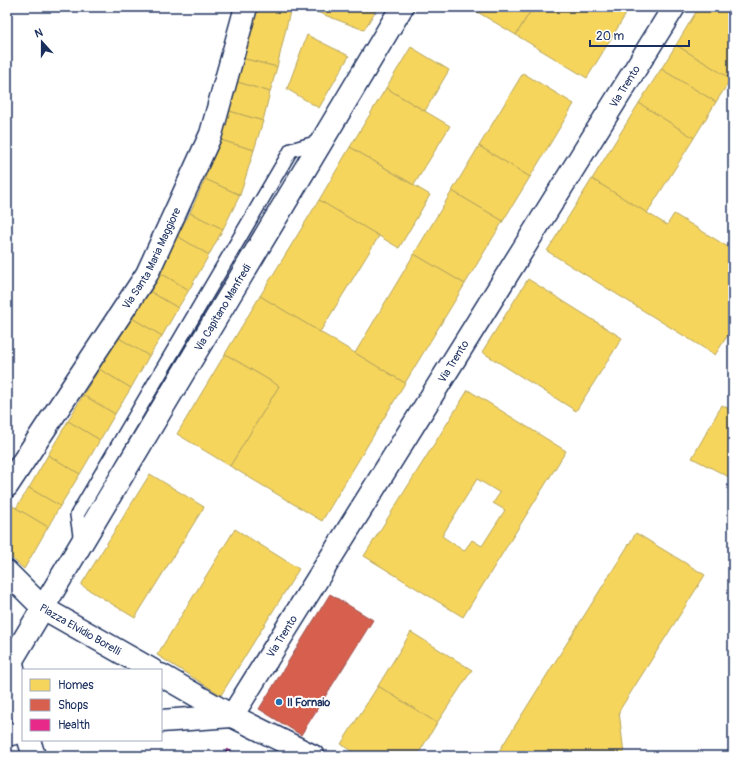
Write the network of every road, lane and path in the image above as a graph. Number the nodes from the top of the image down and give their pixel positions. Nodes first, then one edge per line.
1 (246, 7) edge
2 (402, 7) edge
3 (665, 10) edge
4 (7, 486) edge
5 (7, 572) edge
6 (43, 608) junction
7 (10, 665) edge
8 (150, 669) edge
9 (162, 676) edge
10 (22, 713) edge
11 (232, 716) junction
12 (162, 721) edge
13 (22, 731) edge
14 (7, 735) edge
15 (29, 741) edge
16 (34, 756) edge
17 (313, 756) edge

1 - 4 street, Via Santa Maria Maggiore
2 - 6 street, Via Capitano Manfredi
3 - 11 street, Via Trento
5 - 6 street
6 - 7 street, Piazza Elvidio Borelli
6 - 8 street, Piazza Elvidio Borelli
7 - 10 street, Piazza Elvidio Borelli
9 - 11 street
11 - 12 street
11 - 17 street
13 - 14 street
15 - 16 street

